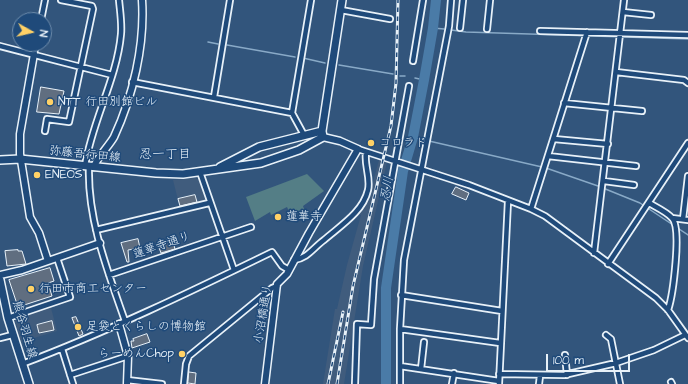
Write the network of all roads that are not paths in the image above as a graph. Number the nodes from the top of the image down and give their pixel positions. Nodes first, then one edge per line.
1 (45, 0) edge
2 (61, 0) edge
3 (119, 0) edge
4 (142, 0) edge
5 (230, 0) edge
6 (311, 0) edge
7 (342, 0) edge
8 (423, 0) edge
9 (451, 0) edge
10 (463, 0) edge
11 (490, 0) edge
12 (624, 0) edge
13 (341, 10) junction
14 (43, 12) edge
15 (623, 12) junction
16 (651, 15) dead end
17 (390, 19) dead end
18 (460, 28) dead end
19 (487, 29) dead end
20 (540, 31) dead end
21 (586, 32) junction
22 (620, 33) junction
23 (688, 35) edge
24 (0, 46) edge
25 (34, 54) junction
26 (413, 61) dead end
27 (82, 67) junction
28 (616, 72) junction
29 (112, 75) junction
30 (132, 82) junction
31 (688, 83) edge
32 (409, 86) dead end
33 (214, 97) junction
34 (564, 103) junction
35 (612, 108) junction
36 (642, 112) dead end
37 (292, 113) junction
38 (45, 131) dead end
39 (322, 134) junction
40 (304, 135) junction
41 (554, 139) junction
42 (688, 143) edge
43 (608, 144) junction
44 (358, 149) junction
45 (366, 153) junction
46 (548, 156) junction
47 (20, 159) junction
48 (0, 160) edge
49 (395, 162) junction
50 (606, 163) junction
51 (89, 166) junction
52 (636, 166) dead end
53 (216, 169) junction
54 (420, 170) junction
55 (200, 172) junction
56 (688, 176) edge
57 (604, 181) junction
58 (634, 184) dead end
59 (508, 201) junction
60 (209, 203) junction
61 (649, 203) junction
62 (531, 209) junction
63 (672, 218) junction
64 (685, 219) edge
65 (251, 227) dead end
66 (96, 230) junction
67 (221, 236) junction
68 (100, 243) junction
69 (594, 253) junction
70 (57, 258) junction
71 (294, 260) junction
72 (48, 261) junction
73 (608, 264) junction
74 (234, 270) junction
75 (290, 270) junction
76 (0, 275) edge
77 (109, 275) junction
78 (0, 280) edge
79 (277, 286) junction
80 (401, 296) junction
81 (668, 310) junction
82 (502, 311) junction
83 (8, 318) junction
84 (125, 321) junction
85 (118, 324) junction
86 (400, 329) junction
87 (12, 335) junction
88 (606, 335) dead end
89 (686, 336) edge
90 (0, 338) edge
91 (424, 342) dead end
92 (500, 342) junction
93 (62, 349) junction
94 (565, 355) dead end
95 (128, 356) junction
96 (616, 363) junction
97 (22, 364) junction
98 (400, 366) junction
99 (421, 369) junction
100 (454, 373) junction
101 (499, 374) junction
102 (70, 375) junction
103 (567, 375) junction
104 (540, 376) junction
105 (127, 382) edge
106 (499, 382) edge
107 (29, 384) edge
108 (73, 384) edge
109 (162, 384) edge
110 (184, 384) edge
111 (265, 384) edge
112 (355, 384) edge
113 (400, 384) edge
114 (452, 384) edge
115 (539, 384) edge
116 (620, 384) edge

1 - 14 street
2 - 27 street
3 - 29 street
4 - 30 street
5 - 33 street
6 - 37 street
7 - 13 main road
8 - 26 street
9 - 54 street
10 - 18 street
11 - 19 street
12 - 15 street
13 - 17 street
13 - 39 main road
15 - 16 street
15 - 22 street
20 - 21 street
21 - 22 street
21 - 34 street
22 - 23 street
22 - 28 street
24 - 25 street
25 - 27 street
25 - 47 street
27 - 29 street
27 - 38 street
28 - 31 street
28 - 35 street
29 - 51 street
30 - 33 street
30 - 51 street
32 - 49 street
33 - 37 street
34 - 35 street
34 - 41 street
35 - 36 street
35 - 43 street
37 - 40 street
39 - 40 main road, 弥藤吾行田線
39 - 44 street
39 - 53 main road, 弥藤吾行田線
40 - 53 main road, 弥藤吾行田線
41 - 43 street
41 - 46 street
42 - 61 street
43 - 50 street
44 - 45 street
44 - 71 street, 小沼橋通り
45 - 49 street
45 - 71 street
46 - 50 street
46 - 62 street
47 - 48 main road, 弥藤吾行田線
47 - 51 main road, 弥藤吾行田線
47 - 72 street
49 - 54 street
49 - 112 street
50 - 52 street
50 - 57 street
51 - 55 main road, 弥藤吾行田線
51 - 66 street
53 - 55 main road, 弥藤吾行田線
54 - 59 street
54 - 80 street
55 - 60 street
56 - 64 street
57 - 58 street
57 - 69 street
59 - 62 street
59 - 82 street
60 - 66 street
60 - 67 street
61 - 63 street
61 - 73 street
62 - 69 street
63 - 64 street
63 - 81 street
65 - 67 street, 蓮華寺通り
66 - 68 street
67 - 74 street
67 - 77 street, 蓮華寺通り
68 - 70 street
68 - 77 street
69 - 73 street
70 - 72 street
70 - 83 street
71 - 75 street, 小沼橋通り
72 - 76 street
73 - 81 street
74 - 75 street
74 - 84 street
75 - 79 street, 小沼橋通り
77 - 84 street
78 - 83 main road, 熊谷羽生線
79 - 110 street
79 - 111 street, 小沼橋通り
80 - 82 street
80 - 86 street
81 - 89 street
82 - 92 street
83 - 87 main road, 熊谷羽生線
84 - 85 street
85 - 93 street
85 - 95 street
86 - 92 street
86 - 98 street
87 - 90 street
87 - 97 main road, 熊谷羽生線
88 - 96 street
89 - 96 street
91 - 99 street
92 - 101 street
93 - 97 street
93 - 102 street
94 - 103 street
95 - 102 street
95 - 105 street
96 - 103 street
96 - 116 street
97 - 107 main road, 熊谷羽生線
98 - 99 street
98 - 113 street
99 - 100 street
100 - 106 street
100 - 114 street
101 - 104 street
101 - 106 street
102 - 108 street
103 - 104 street
104 - 115 street
105 - 109 street

